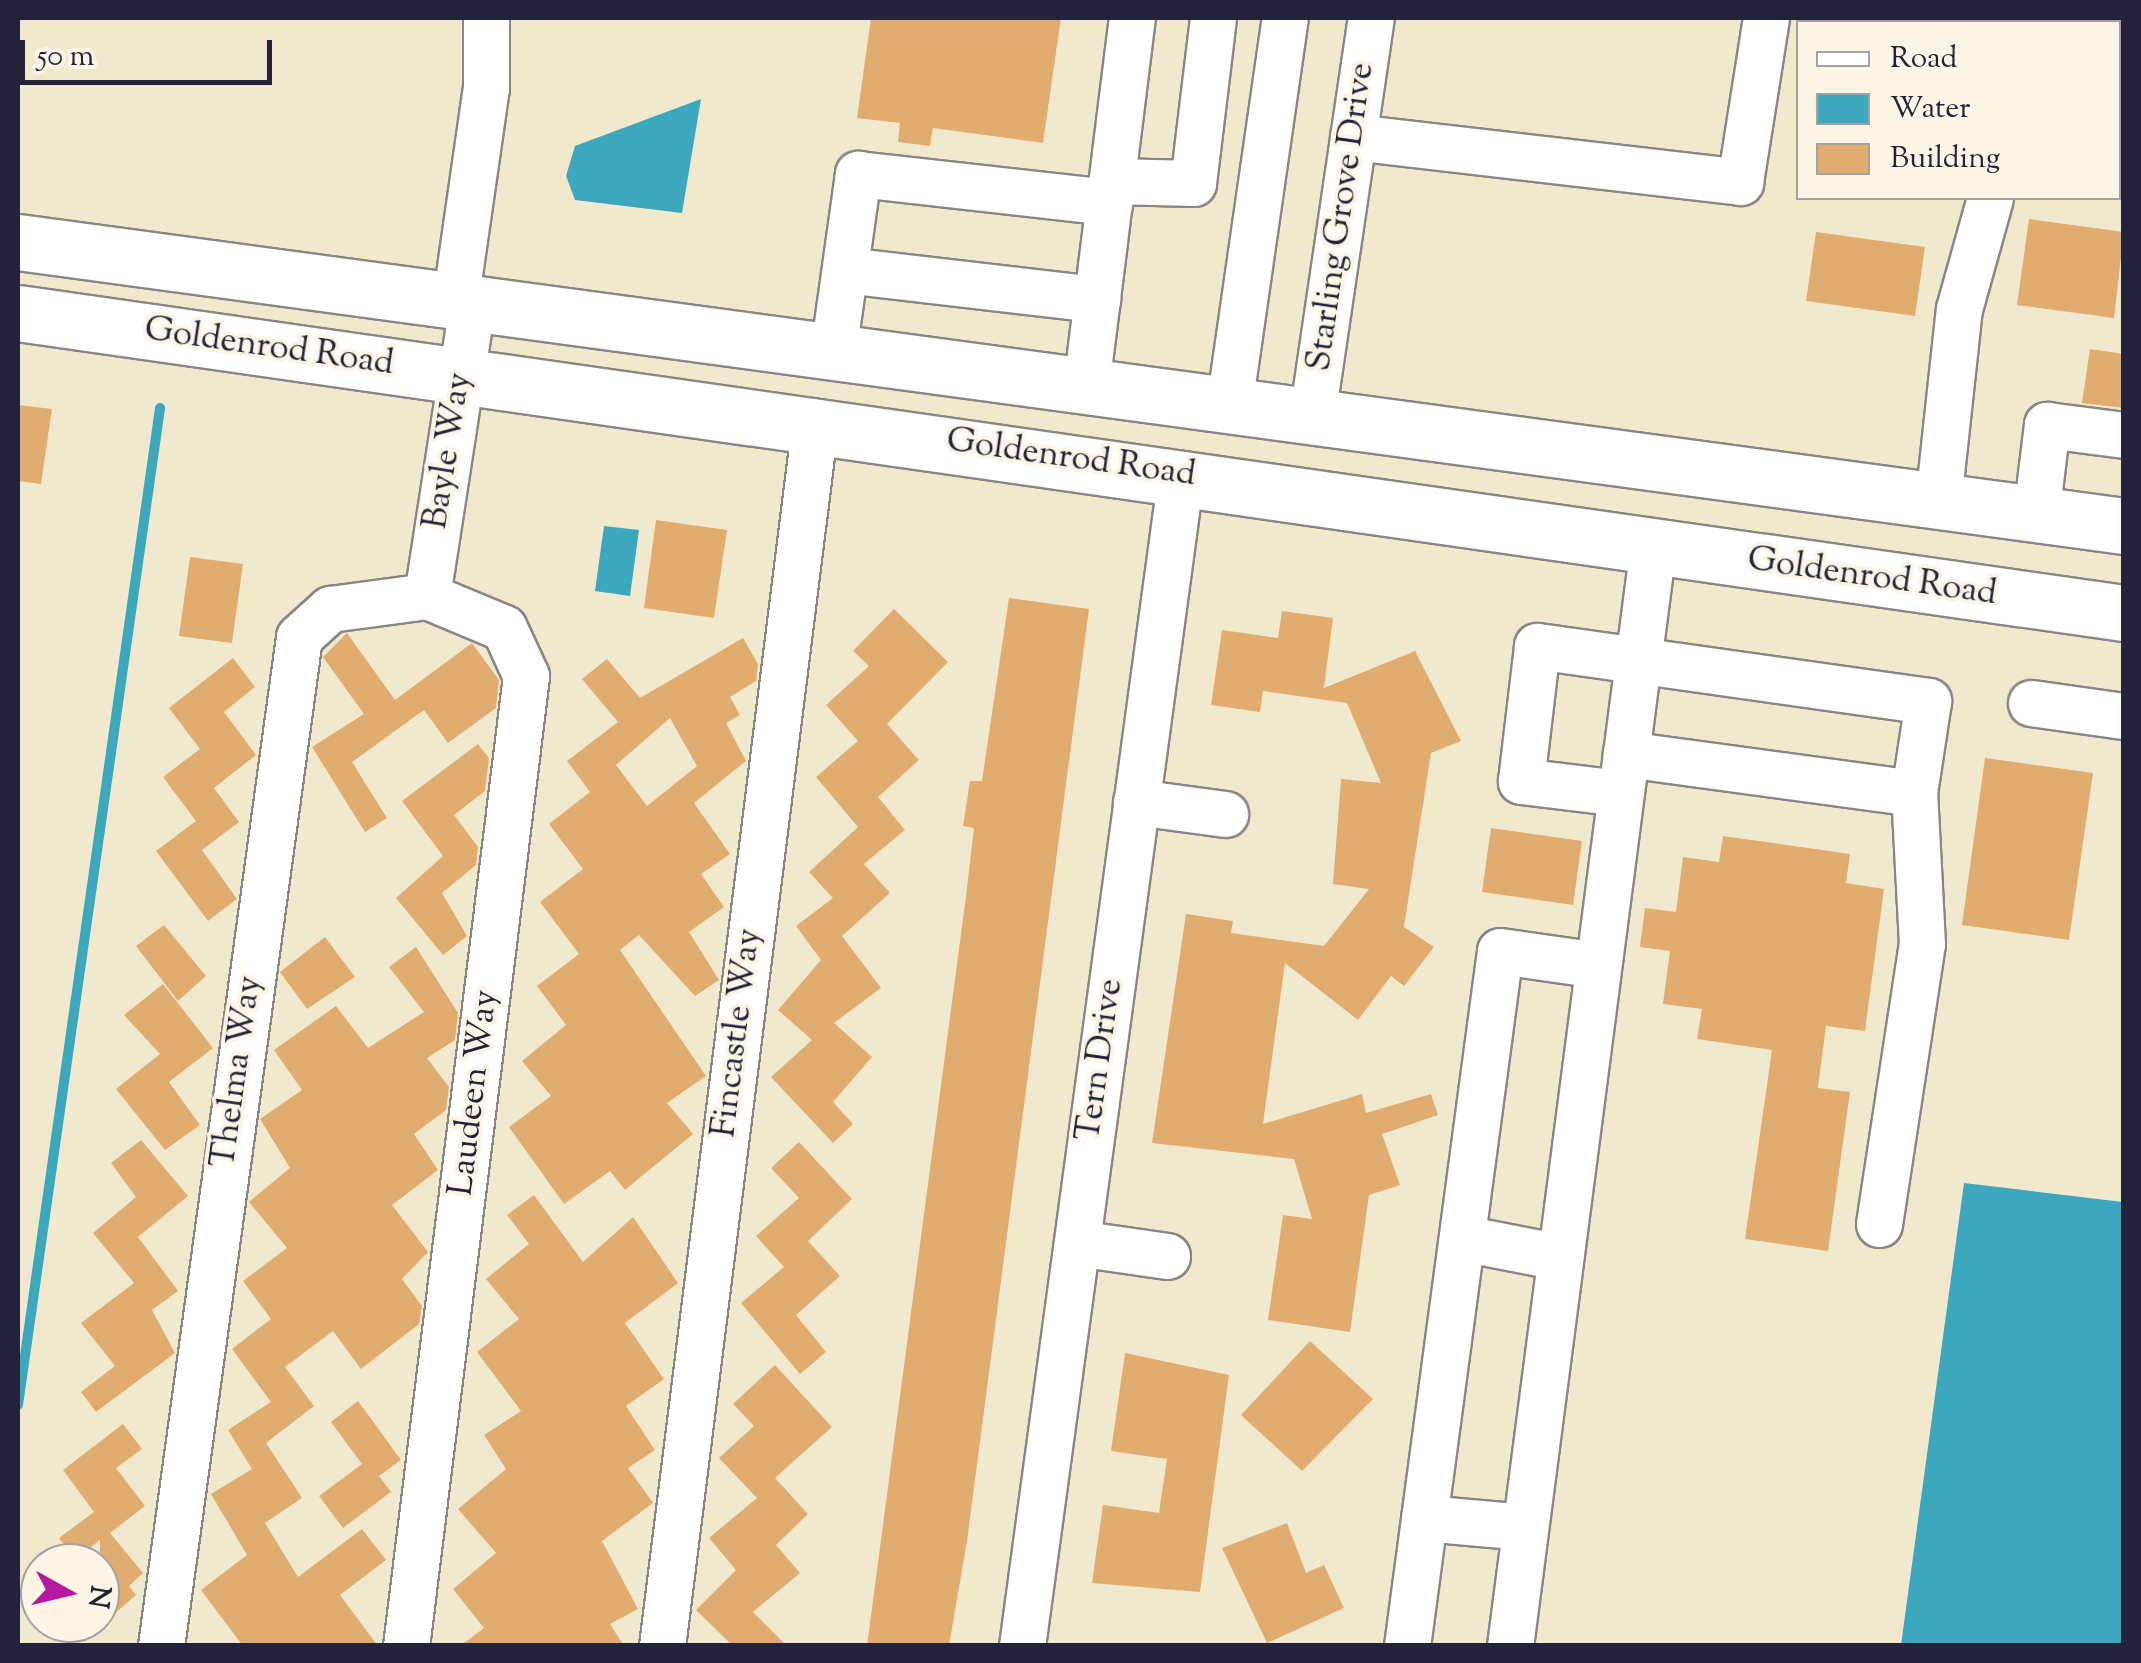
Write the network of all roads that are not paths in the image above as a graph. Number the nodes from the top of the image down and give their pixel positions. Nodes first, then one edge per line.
1 (486, 18) edge
2 (1132, 18) edge
3 (1213, 18) edge
4 (1284, 18) edge
5 (1371, 18) edge
6 (1766, 18) edge
7 (1353, 137) junction
8 (1110, 192) junction
9 (1989, 200) edge
10 (18, 242) edge
11 (845, 270) junction
12 (1097, 299) junction
13 (463, 303) junction
14 (18, 312) edge
15 (834, 352) junction
16 (461, 375) junction
17 (1086, 386) junction
18 (1230, 405) junction
19 (1312, 416) junction
20 (815, 422) junction
21 (2124, 434) edge
22 (1181, 474) junction
23 (1938, 501) junction
24 (2036, 514) junction
25 (2124, 526) edge
26 (1653, 546) junction
27 (427, 596) junction
28 (2124, 614) edge
29 (1638, 658) junction
30 (2031, 703) dead end
31 (2124, 716) edge
32 (1623, 773) junction
33 (1914, 793) junction
34 (1136, 802) junction
35 (1225, 814) dead end
36 (1598, 964) junction
37 (1879, 1224) dead end
38 (1462, 1238) junction
39 (1077, 1243) junction
40 (1167, 1256) dead end
41 (1560, 1257) junction
42 (1424, 1518) junction
43 (1525, 1528) junction
44 (161, 1646) edge
45 (406, 1646) edge
46 (662, 1646) edge
47 (1022, 1646) edge
48 (1407, 1646) edge
49 (1510, 1646) edge

1 - 13 street, Bayle Way
2 - 8 street
3 - 8 street
4 - 18 street
5 - 7 street, Starling Grove Drive
6 - 7 street
7 - 19 street, Starling Grove Drive
8 - 11 street
8 - 12 street
9 - 23 street
10 - 13 main road, Goldenrod Road
11 - 12 street
11 - 15 street
12 - 17 street
13 - 15 main road, Goldenrod Road
13 - 16 street, Bayle Way
14 - 16 main road, Goldenrod Road
15 - 17 main road, Goldenrod Road
16 - 20 main road, Goldenrod Road
16 - 27 street, Bayle Way
17 - 18 main road, Goldenrod Road
18 - 19 main road, Goldenrod Road
19 - 23 main road, Goldenrod Road
20 - 22 main road, Goldenrod Road
20 - 46 street, Fincastle Way
21 - 24 street
22 - 26 main road, Goldenrod Road
22 - 34 street, Tern Drive
23 - 24 main road, Goldenrod Road
24 - 25 main road, Goldenrod Road
26 - 28 main road, Goldenrod Road
26 - 29 street
27 - 44 street, Thelma Way
27 - 45 street, Laudeen Way
29 - 32 street
29 - 32 street
29 - 33 street
30 - 31 street
32 - 33 street
32 - 36 street
33 - 37 street
34 - 35 street
34 - 39 street, Tern Drive
36 - 38 street
36 - 41 street
38 - 41 street
38 - 42 street
39 - 40 street
39 - 47 street, Tern Drive
41 - 43 street
42 - 43 street
42 - 48 street
43 - 49 street

